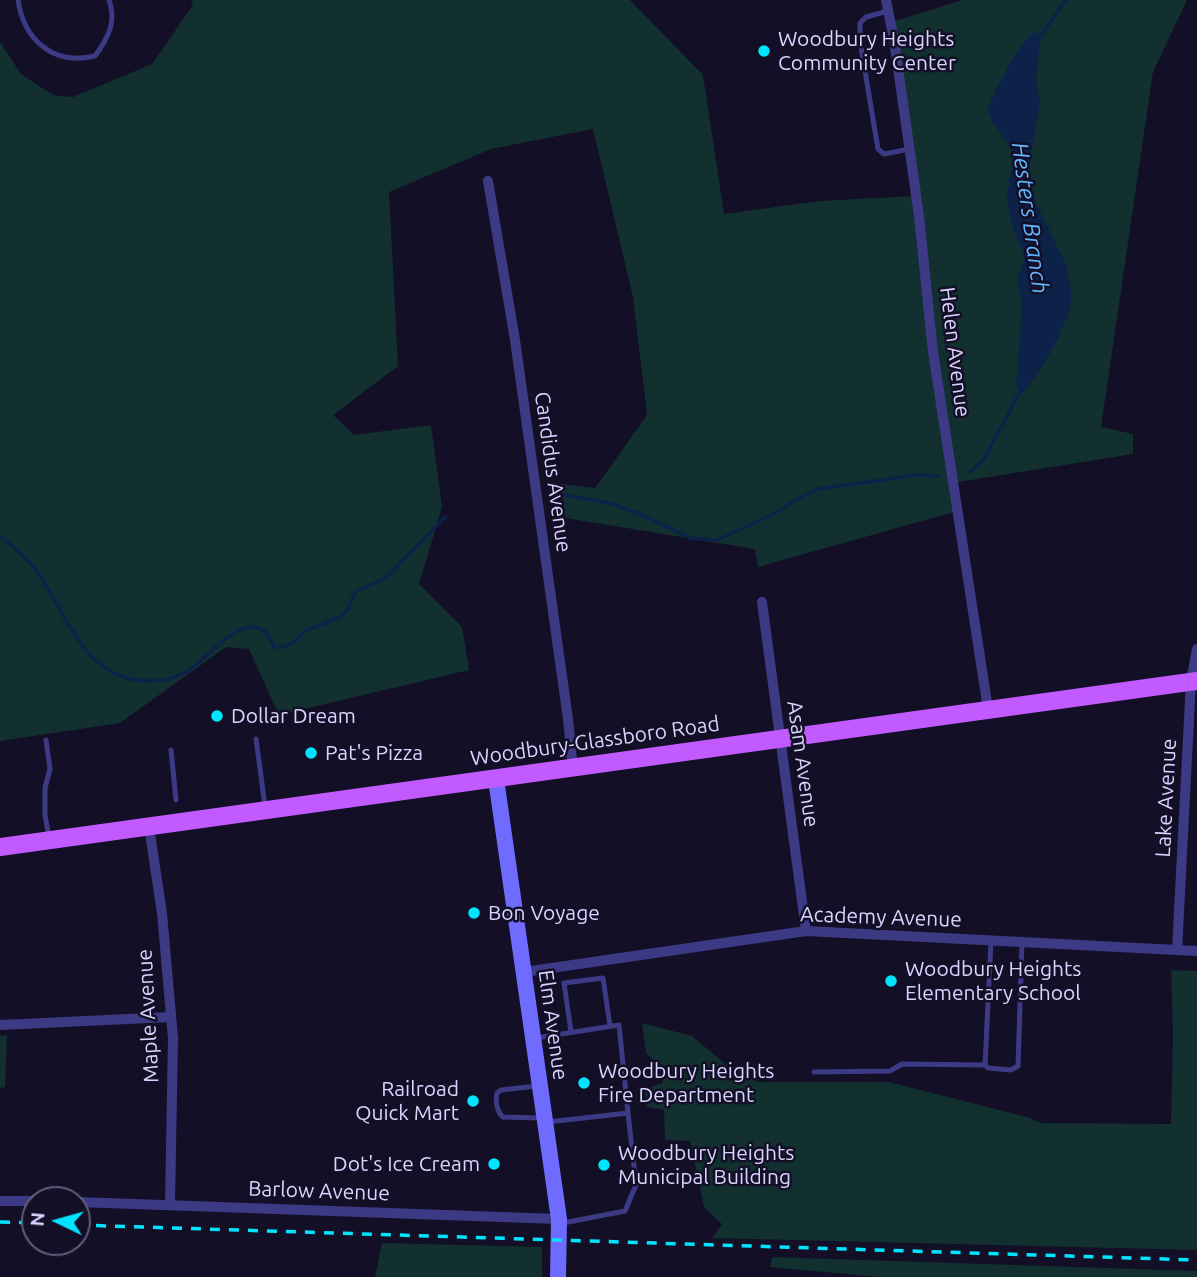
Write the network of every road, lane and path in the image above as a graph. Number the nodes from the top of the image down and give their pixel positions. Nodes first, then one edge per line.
1 (18, 0) edge
2 (109, 0) edge
3 (887, 5) edge
4 (909, 149) junction
5 (488, 181) dead end
6 (762, 602) dead end
7 (1197, 649) edge
8 (1194, 681) edge
9 (988, 709) junction
10 (781, 738) junction
11 (256, 739) dead end
12 (46, 740) dead end
13 (172, 750) dead end
14 (573, 769) junction
15 (496, 779) junction
16 (176, 800) dead end
17 (265, 809) junction
18 (149, 827) junction
19 (50, 840) junction
20 (0, 847) edge
21 (806, 931) junction
22 (991, 941) junction
23 (1021, 943) junction
24 (1177, 950) junction
25 (1197, 951) edge
26 (524, 972) junction
27 (171, 1017) junction
28 (0, 1025) edge
29 (610, 1026) junction
30 (571, 1032) junction
31 (533, 1038) junction
32 (985, 1065) junction
33 (814, 1072) dead end
34 (540, 1085) junction
35 (628, 1113) junction
36 (545, 1121) junction
37 (0, 1200) edge
38 (21, 1201) edge
39 (91, 1202) edge
40 (170, 1205) junction
41 (559, 1221) junction
42 (558, 1277) edge

1 - 2 lane
3 - 4 street, Helen Avenue
3 - 4 lane
4 - 9 street, Helen Avenue
5 - 14 street, Candidus Avenue
6 - 10 street, Asam Avenue
7 - 8 street, Lake Avenue
8 - 9 main road, Woodbury-Glassboro Road
8 - 24 street, Lake Avenue
9 - 10 main road, Woodbury-Glassboro Road
10 - 14 main road, Woodbury-Glassboro Road
10 - 21 street, Asam Avenue
11 - 17 lane
12 - 19 lane
13 - 16 lane
14 - 15 main road, Woodbury-Glassboro Road
15 - 17 main road, Woodbury-Glassboro Road
15 - 26 main road, Elm Avenue
17 - 18 main road, Woodbury-Glassboro Road
18 - 19 main road, Woodbury-Glassboro Road
18 - 27 street, Maple Avenue
19 - 20 main road, Woodbury-Glassboro Road
21 - 22 street, Academy Avenue
21 - 26 street, Academy Avenue
22 - 23 street, Academy Avenue
22 - 32 lane
23 - 24 street, Academy Avenue
23 - 32 lane
24 - 25 street, Academy Avenue
26 - 31 main road, Elm Avenue
27 - 28 street
27 - 40 street, Maple Avenue
29 - 30 lane
29 - 30 lane
29 - 35 lane
30 - 31 lane
31 - 34 main road, Elm Avenue
32 - 33 lane
34 - 36 main road, Elm Avenue
34 - 36 lane
35 - 36 lane
35 - 41 lane
36 - 41 main road, Elm Avenue
37 - 38 street
39 - 40 street, Barlow Avenue
40 - 41 street, Barlow Avenue
41 - 42 main road, Elm Avenue

